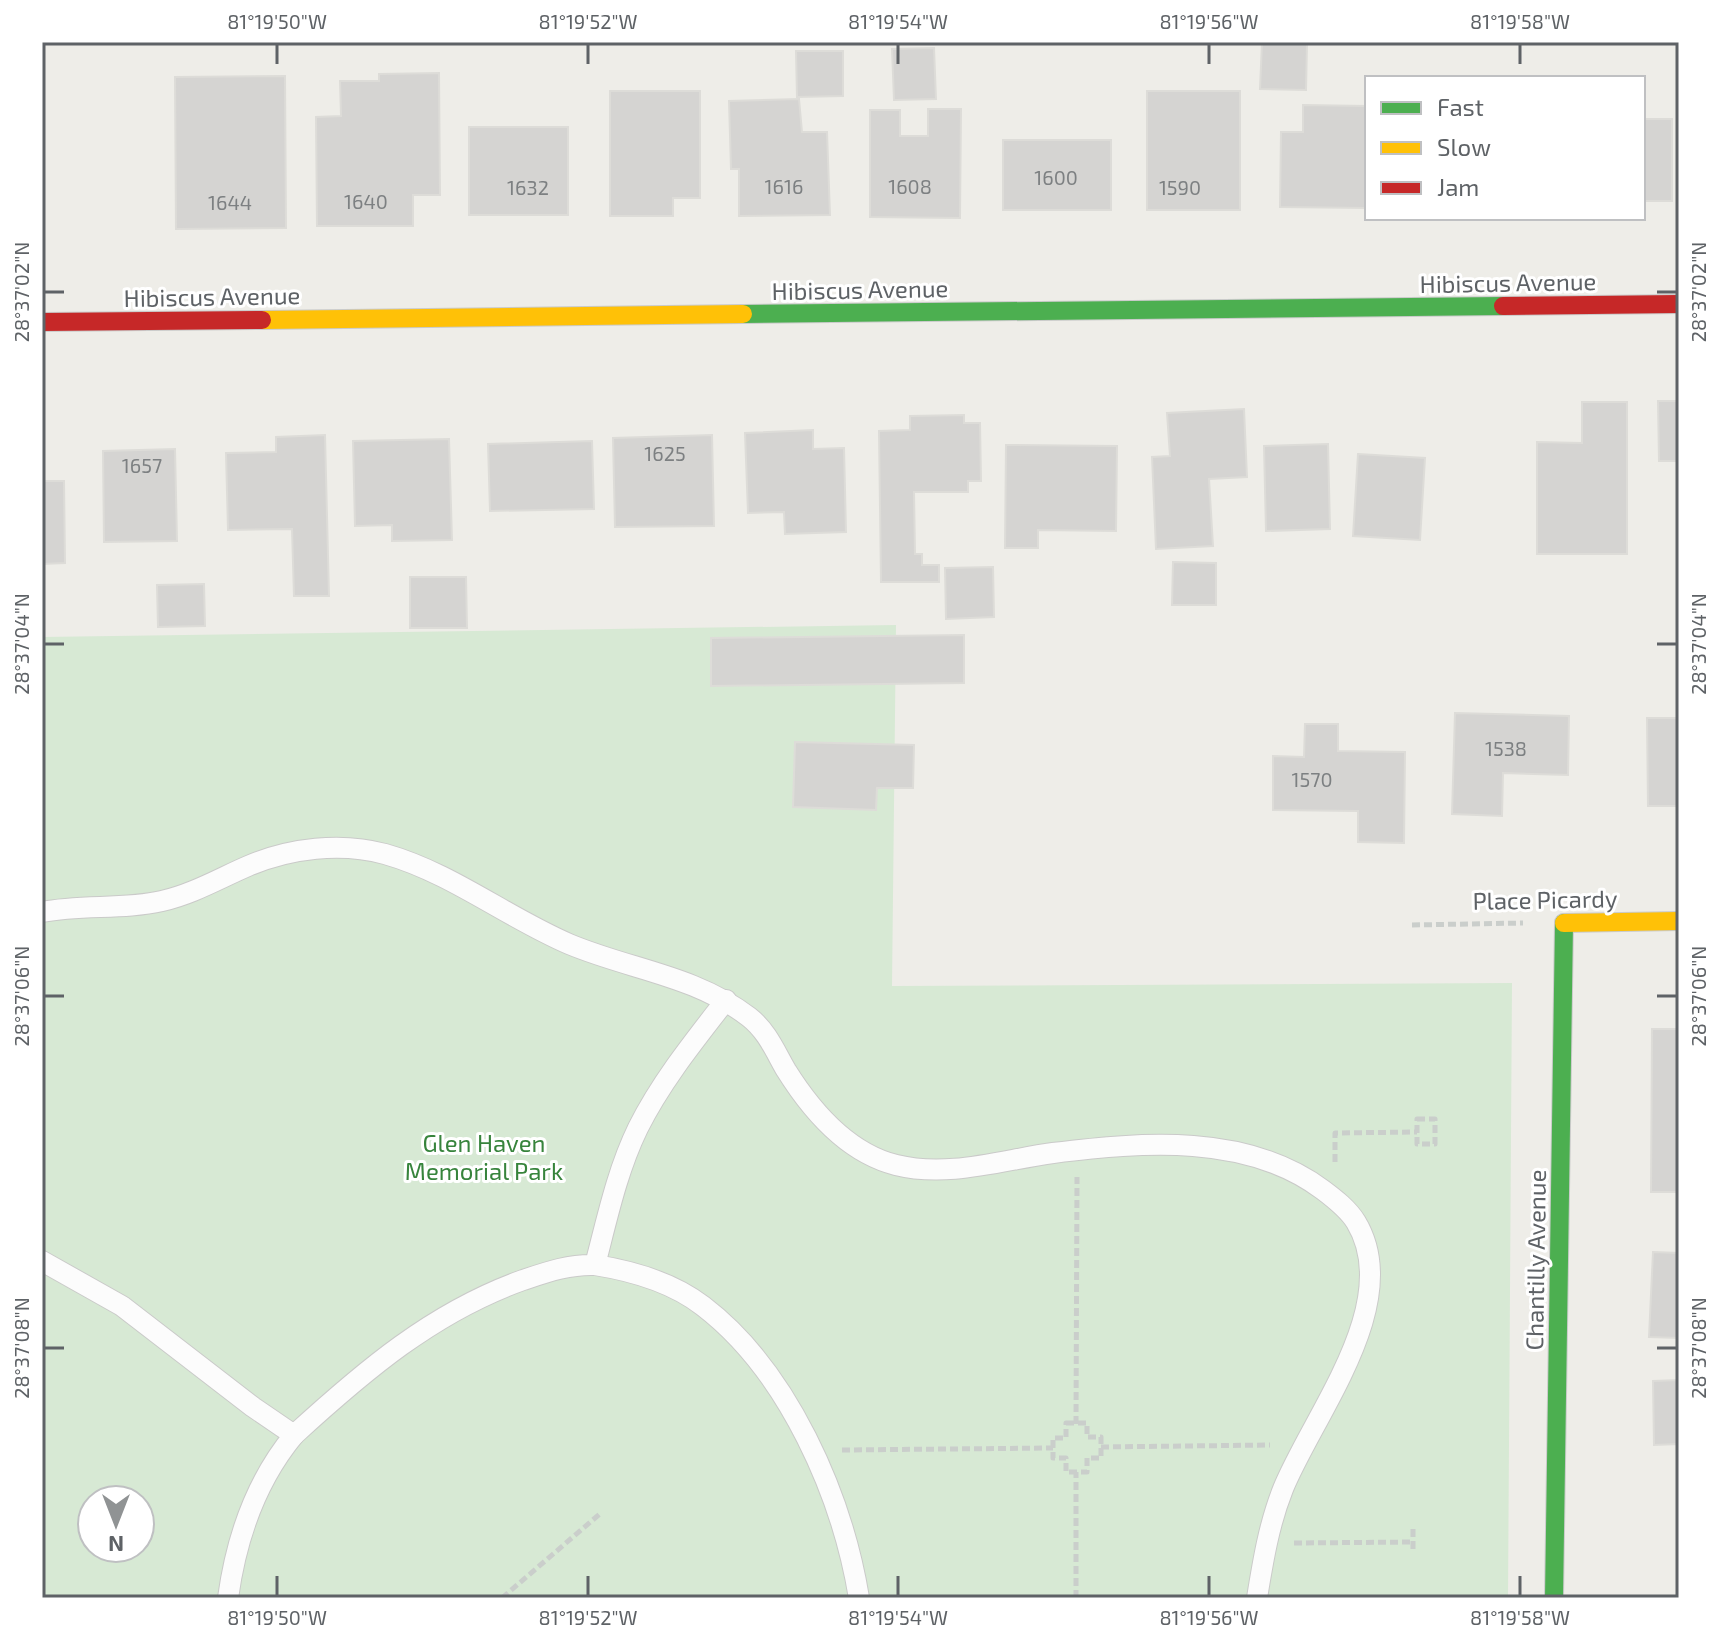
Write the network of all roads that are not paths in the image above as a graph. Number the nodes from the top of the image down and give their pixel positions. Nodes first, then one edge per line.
1 (1679, 304) edge
2 (42, 322) edge
3 (42, 912) edge
4 (1679, 921) edge
5 (1564, 923) joint
6 (726, 1000) junction
7 (42, 1261) edge
8 (595, 1265) junction
9 (294, 1435) junction
10 (228, 1598) edge
11 (859, 1598) edge
12 (1257, 1598) edge
13 (1554, 1598) edge

1 - 2 street, Hibiscus Avenue
3 - 6 lane
4 - 5 street, Place Picardy
5 - 13 street, Chantilly Avenue
6 - 8 lane
6 - 12 lane
7 - 9 lane
8 - 9 lane
8 - 11 lane
9 - 10 lane

